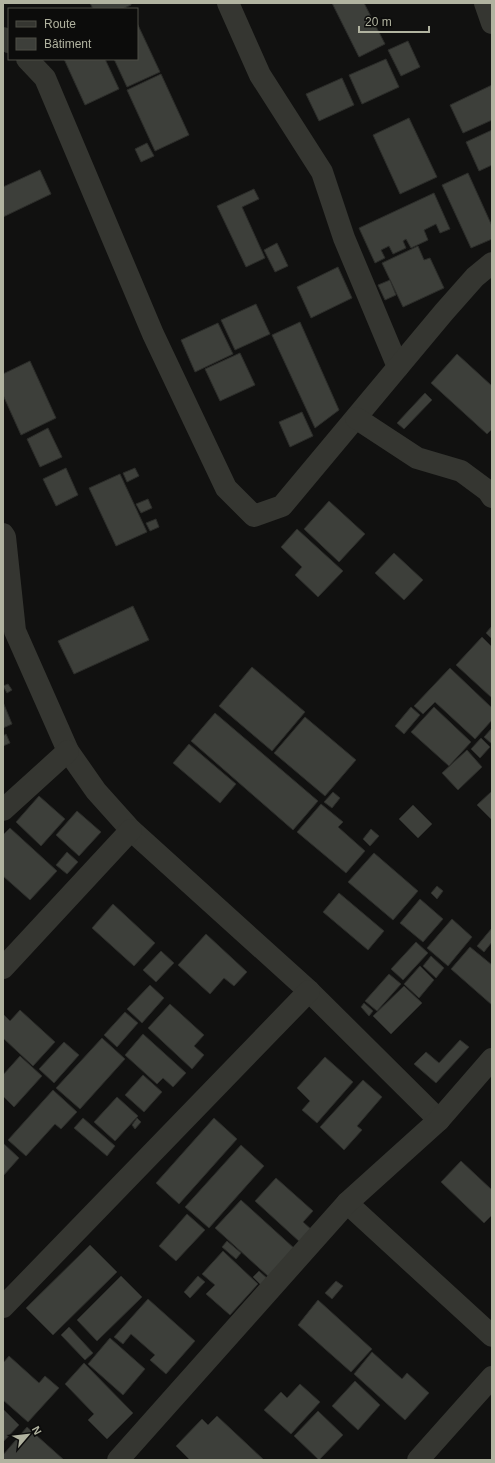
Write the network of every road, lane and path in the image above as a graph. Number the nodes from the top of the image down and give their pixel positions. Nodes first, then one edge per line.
1 (228, 3) edge
2 (485, 3) edge
3 (492, 23) edge
4 (28, 60) edge
5 (492, 263) edge
6 (398, 367) junction
7 (356, 418) junction
8 (492, 497) edge
9 (3, 534) edge
10 (68, 751) junction
11 (3, 810) edge
12 (131, 830) junction
13 (3, 968) edge
14 (309, 991) junction
15 (492, 1059) edge
16 (439, 1120) junction
17 (347, 1203) junction
18 (3, 1307) edge
19 (492, 1336) edge
20 (492, 1377) edge
21 (118, 1460) edge
22 (418, 1460) edge

1 - 6 street
2 - 3 street
4 - 7 street
5 - 6 street
6 - 7 street
7 - 8 street
9 - 10 street
10 - 11 street
10 - 12 street
12 - 13 street
12 - 14 street
14 - 16 street
14 - 18 street
15 - 16 street
16 - 17 street
17 - 19 street
17 - 21 street
20 - 22 street

